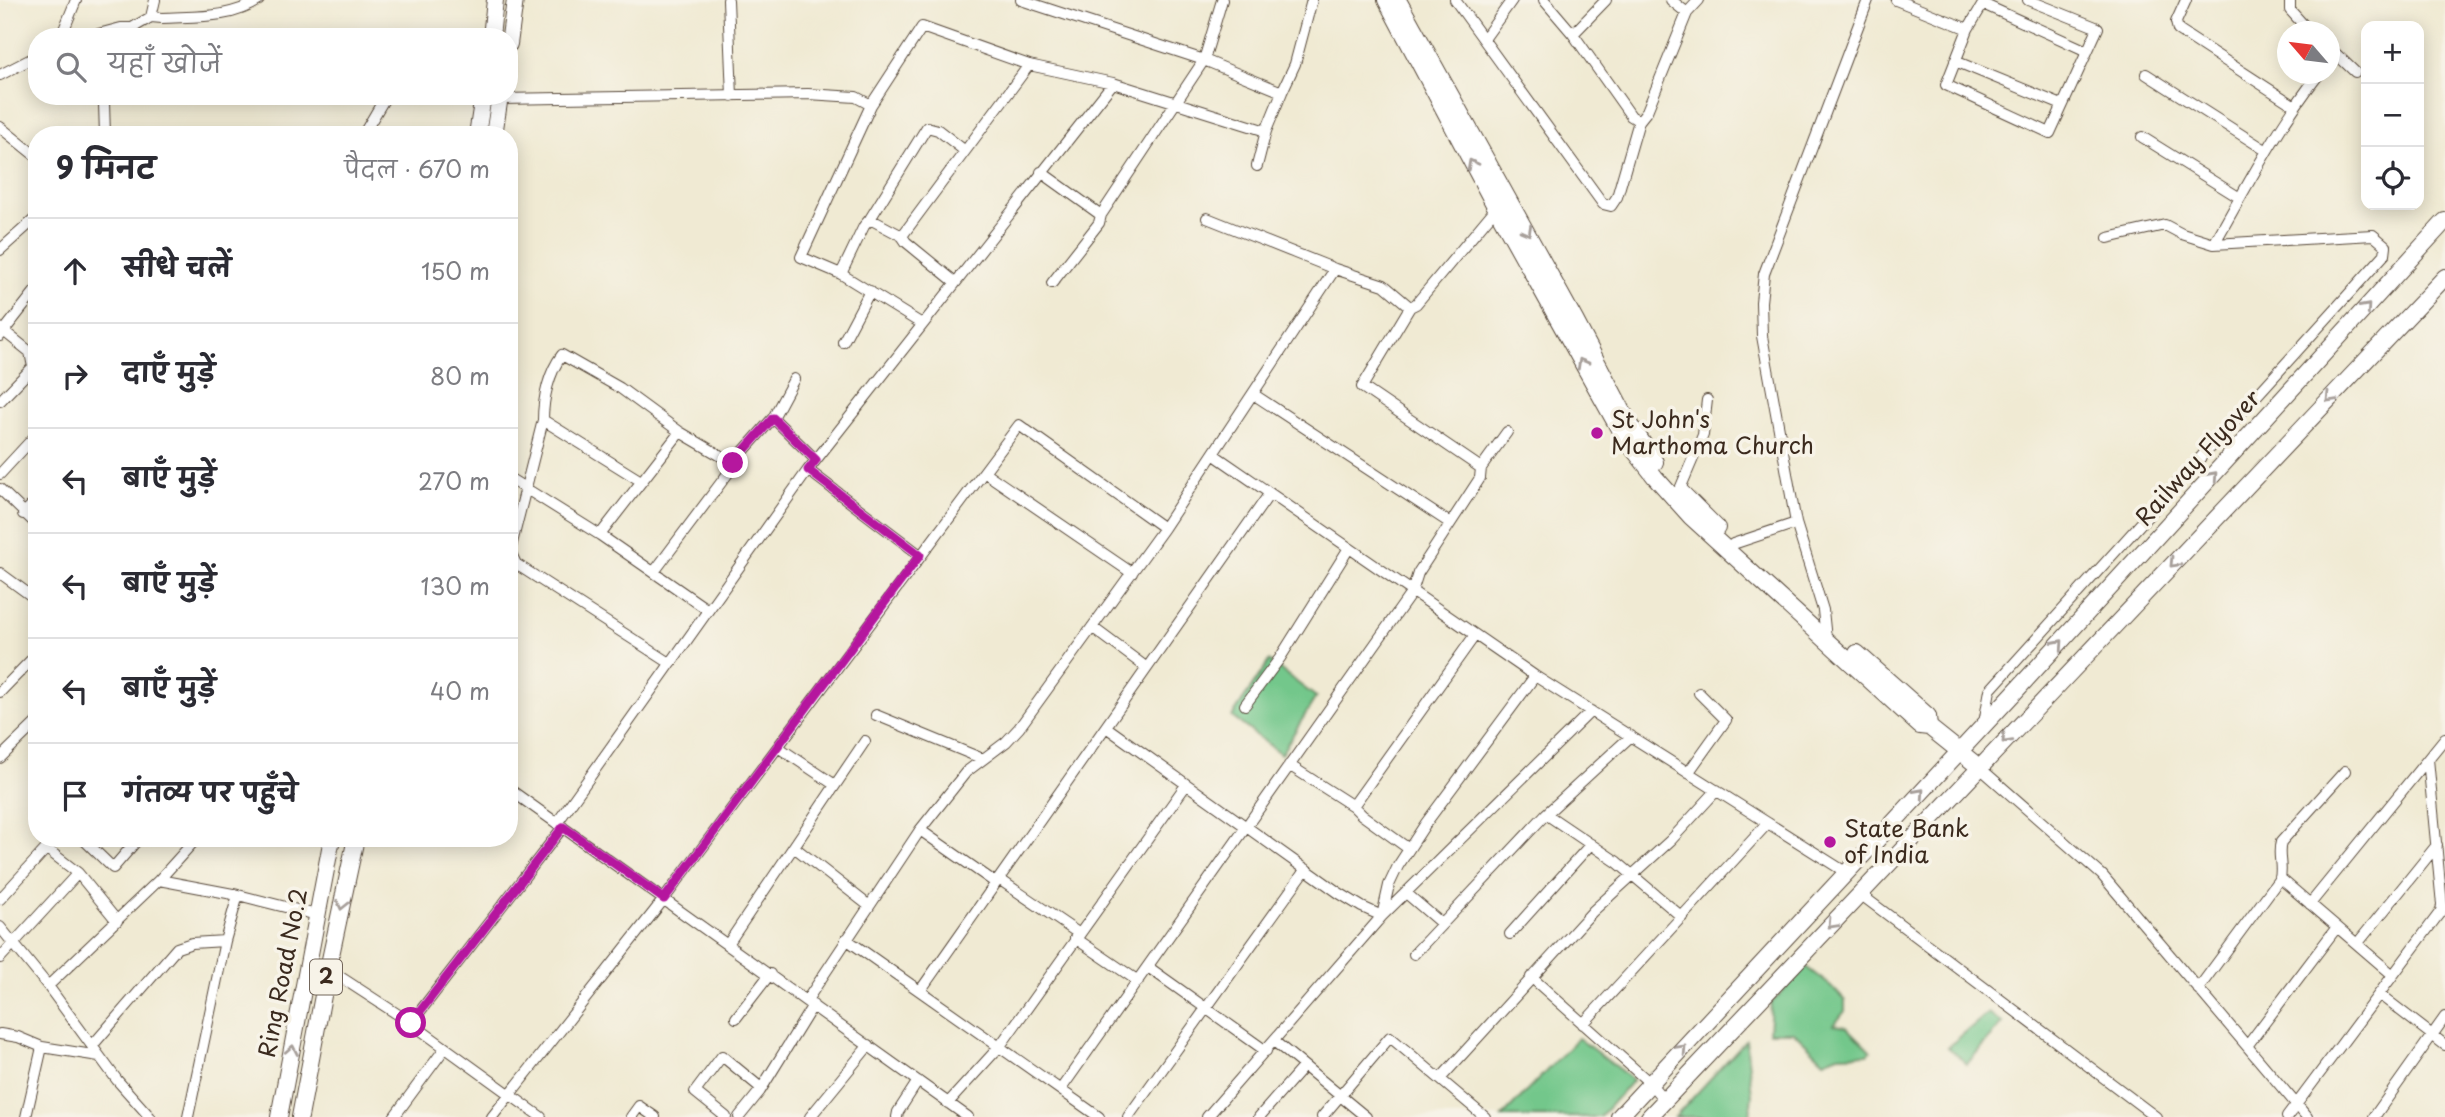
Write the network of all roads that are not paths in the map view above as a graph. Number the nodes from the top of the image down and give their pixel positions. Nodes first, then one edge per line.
1 (76, 0) edge
2 (155, 0) edge
3 (259, 0) edge
4 (495, 0) edge
5 (515, 0) edge
6 (728, 0) edge
7 (1021, 0) edge
8 (1222, 0) edge
9 (1312, 0) edge
10 (1386, 0) edge
11 (1455, 0) edge
12 (1512, 0) edge
13 (1544, 0) edge
14 (1606, 0) edge
15 (1671, 0) edge
16 (1699, 0) edge
17 (1868, 0) edge
18 (1896, 0) edge
19 (2028, 0) edge
20 (2186, 0) edge
21 (2290, 0) edge
22 (1984, 2) edge
23 (1401, 7) edge
24 (1687, 13) junction
25 (151, 17) junction
26 (2300, 21) edge
27 (65, 28) edge
28 (136, 28) edge
29 (492, 28) edge
30 (511, 28) edge
31 (1968, 29) junction
32 (1573, 34) junction
33 (1485, 39) junction
34 (2087, 51) junction
35 (1204, 60) junction
36 (28, 61) edge
37 (1955, 61) junction
38 (2340, 61) edge
39 (1029, 65) junction
40 (2355, 72) dead end
41 (2146, 74) dead end
42 (0, 75) edge
43 (1113, 83) junction
44 (2312, 84) edge
45 (1282, 92) junction
46 (732, 96) junction
47 (518, 97) edge
48 (1177, 103) junction
49 (104, 105) edge
50 (381, 105) edge
51 (490, 105) edge
52 (494, 105) edge
53 (871, 105) junction
54 (2062, 106) junction
55 (2295, 106) junction
56 (1639, 121) junction
57 (105, 126) edge
58 (368, 126) edge
59 (481, 126) edge
60 (494, 126) edge
61 (0, 127) edge
62 (1266, 131) junction
63 (2141, 137) dead end
64 (28, 149) edge
65 (965, 151) junction
66 (2267, 151) junction
67 (1257, 166) dead end
68 (1041, 172) junction
69 (1507, 195) junction
70 (2240, 198) junction
71 (1496, 208) junction
72 (1101, 215) junction
73 (1207, 218) dead end
74 (870, 219) junction
75 (2445, 221) edge
76 (28, 225) edge
77 (902, 236) junction
78 (2108, 238) dead end
79 (2214, 243) junction
80 (0, 250) edge
81 (1335, 269) junction
82 (841, 274) junction
83 (2445, 277) edge
84 (955, 282) junction
85 (1052, 283) dead end
86 (870, 291) junction
87 (28, 300) edge
88 (1410, 307) junction
89 (922, 324) junction
90 (1, 332) edge
91 (843, 342) dead end
92 (28, 351) edge
93 (28, 372) edge
94 (794, 379) dead end
95 (1253, 394) junction
96 (0, 401) edge
97 (1707, 401) dead end
98 (773, 418) junction
99 (543, 420) junction
100 (680, 432) junction
101 (1507, 432) dead end
102 (28, 444) edge
103 (1213, 454) junction
104 (816, 460) junction
105 (733, 463) junction
106 (1481, 468) junction
107 (808, 470) junction
108 (984, 472) junction
109 (0, 474) edge
110 (641, 481) junction
111 (518, 484) edge
112 (525, 488) junction
113 (0, 489) edge
114 (1270, 493) junction
115 (1677, 495) junction
116 (28, 509) edge
117 (23, 514) junction
118 (518, 517) edge
119 (28, 518) edge
120 (1450, 523) junction
121 (1796, 523) junction
122 (1164, 528) junction
123 (600, 535) junction
124 (1734, 544) junction
125 (1349, 548) junction
126 (920, 555) junction
127 (518, 565) edge
128 (0, 572) edge
129 (654, 572) junction
130 (1132, 573) junction
131 (1412, 592) junction
132 (28, 593) edge
133 (708, 610) junction
134 (1092, 627) junction
135 (1826, 632) junction
136 (1475, 635) junction
137 (28, 663) edge
138 (670, 663) junction
139 (1147, 668) junction
140 (1535, 676) junction
141 (0, 692) edge
142 (1699, 693) dead end
143 (1245, 705) dead end
144 (1591, 711) junction
145 (876, 715) dead end
146 (1984, 725) junction
147 (1106, 727) junction
148 (28, 731) edge
149 (1631, 736) junction
150 (2445, 738) edge
151 (865, 741) dead end
152 (778, 747) junction
153 (1958, 752) junction
154 (0, 758) edge
155 (983, 759) junction
156 (2428, 759) junction
157 (1289, 765) junction
158 (1979, 766) junction
159 (2345, 771) dead end
160 (1688, 772) junction
161 (835, 785) junction
162 (1186, 785) junction
163 (1717, 790) junction
164 (518, 795) edge
165 (1353, 806) junction
166 (1546, 814) junction
167 (1768, 823) junction
168 (560, 825) junction
169 (1246, 827) junction
170 (920, 830) junction
171 (1591, 844) junction
172 (2437, 845) junction
173 (91, 847) edge
174 (131, 847) edge
175 (189, 847) edge
176 (330, 847) edge
177 (354, 847) edge
178 (794, 847) junction
179 (47, 849) joint
180 (1409, 849) junction
181 (1306, 869) junction
182 (78, 873) junction
183 (1847, 873) junction
184 (1632, 875) junction
185 (2280, 878) junction
186 (159, 880) junction
187 (998, 881) junction
188 (1406, 893) junction
189 (1860, 894) junction
190 (238, 895) junction
191 (0, 899) edge
192 (664, 899) junction
193 (2310, 904) junction
194 (868, 905) junction
195 (317, 915) junction
196 (1382, 916) junction
197 (1682, 917) junction
198 (117, 921) junction
199 (1442, 924) junction
200 (2337, 926) junction
201 (0, 927) edge
202 (1510, 934) dead end
203 (1077, 936) junction
204 (846, 939) junction
205 (225, 941) junction
206 (728, 944) junction
207 (2357, 944) junction
208 (14, 945) junction
209 (1413, 954) dead end
210 (0, 958) edge
211 (1148, 967) junction
212 (328, 969) junction
213 (770, 974) junction
214 (2393, 975) junction
215 (1531, 977) junction
216 (1138, 981) junction
217 (48, 986) junction
218 (2198, 989) junction
219 (920, 991) junction
220 (2379, 995) junction
221 (810, 1002) junction
222 (1207, 1008) junction
223 (2445, 1017) edge
224 (736, 1018) dead end
225 (411, 1023) junction
226 (1583, 1024) junction
227 (0, 1034) edge
228 (2432, 1035) junction
229 (1275, 1042) junction
230 (869, 1045) junction
231 (2445, 1045) edge
232 (92, 1046) junction
233 (1000, 1046) junction
234 (2247, 1046) junction
235 (42, 1048) junction
236 (445, 1048) junction
237 (1266, 1051) junction
238 (99, 1056) junction
239 (1304, 1066) junction
240 (1440, 1079) junction
241 (918, 1081) junction
242 (1650, 1083) junction
243 (761, 1088) junction
244 (1061, 1090) junction
245 (510, 1094) junction
246 (1340, 1096) junction
247 (1665, 1101) junction
248 (948, 1103) junction
249 (2297, 1105) junction
250 (2376, 1116) edge
251 (26, 1117) edge
252 (150, 1117) edge
253 (188, 1117) edge
254 (279, 1117) edge
255 (300, 1117) edge
256 (394, 1117) edge
257 (492, 1117) edge
258 (541, 1117) edge
259 (631, 1117) edge
260 (655, 1117) edge
261 (726, 1117) edge
262 (740, 1117) edge
263 (810, 1117) edge
264 (897, 1117) edge
265 (968, 1117) edge
266 (1099, 1117) edge
267 (1128, 1117) edge
268 (1207, 1117) edge
269 (1259, 1117) edge
270 (1322, 1117) edge
271 (1366, 1117) edge
272 (1485, 1117) edge
273 (1619, 1117) edge
274 (1649, 1117) edge
275 (2156, 1117) edge
276 (2287, 1117) edge
277 (2307, 1117) edge

1 - 27 street
2 - 25 street
3 - 25 street
4 - 29 main road
5 - 30 main road
6 - 46 street
7 - 35 street
8 - 35 street
9 - 45 street
10 - 23 main road
11 - 33 street
12 - 33 street
13 - 32 street
14 - 32 street
15 - 24 street
16 - 24 street
17 - 121 street
18 - 31 street
19 - 34 street
20 - 55 street
21 - 26 street
22 - 31 street
22 - 34 street
23 - 69 main road
71 -> 23 main road
24 - 56 street
25 - 28 street
31 - 37 street
32 - 56 street
33 - 56 street
34 - 54 street
35 - 45 street
35 - 48 street
36 - 42 street
37 - 54 street
37 - 54 street
38 - 40 street
39 - 43 street
39 - 53 street
39 - 65 street
41 - 66 street
43 - 48 street
43 - 68 street
44 - 55 street
45 - 62 street
46 - 47 street
46 - 53 street
48 - 62 street
48 - 72 street
49 - 57 street
50 - 58 street
51 - 59 main road
52 - 60 main road
53 - 82 street
55 - 66 street
61 - 64 street
62 - 67 street
63 - 70 street
65 - 74 street
65 - 77 street
66 - 70 street
68 - 72 street
68 - 84 street
69 - 71 street
69 -> 115 main road
70 - 79 street
71 - 88 street
115 -> 71 main road
72 - 85 street
73 - 81 street
74 - 77 street
74 - 82 street
146 -> 75 main road, Railway Flyover
76 - 80 street
77 - 84 street
78 - 79 street
79 - 146 street
81 - 88 street
81 - 95 street
82 - 86 street
83 -> 158 main road
84 - 89 street
86 - 89 street
86 - 91 street
87 - 90 street
88 - 106 street
89 - 104 street
90 - 92 street
93 - 96 street
94 - 98 street
95 - 103 street
95 - 120 street
97 - 115 street
98 - 104 street
98 - 105 street
99 - 100 street
99 - 110 street
99 - 112 street
100 - 105 street
100 - 110 street
101 - 106 street
102 - 109 street
103 - 114 street
103 - 122 street
104 - 107 street
105 - 129 street
106 - 120 street
107 - 126 street
107 - 133 street
108 - 122 street
108 - 126 street
108 - 130 street
110 - 123 street
111 - 112 street
112 - 118 street
112 - 123 street
113 - 117 street
114 - 125 street
114 - 139 street
115 - 124 main road
115 - 135 main road
116 - 117 street
117 - 119 street
120 - 131 street
121 - 124 street
121 - 135 street
122 - 130 street
123 - 129 street
124 - 135 main road
125 - 131 street
125 - 143 street
126 - 152 street
127 - 138 street
128 - 132 street
129 - 133 street
130 - 134 street
131 - 136 street
131 - 157 street
133 - 138 street
134 - 139 street
134 - 155 street
135 - 153 main road
136 - 140 street
136 - 165 street
137 - 141 street
138 - 168 street
139 - 147 street
140 - 144 street
140 - 180 street
142 - 160 street
144 - 149 street
144 - 188 street
145 - 155 street
146 - 153 main road, Railway Flyover
147 - 162 street
147 - 187 street
148 - 154 street
149 - 160 street
149 - 166 street
150 - 156 street
151 - 161 street
152 - 161 street
152 - 192 street
153 - 158 main road
183 -> 153 main road, Railway Flyover
155 - 170 street
156 - 172 street
156 - 193 street
157 - 165 street
157 - 169 street
158 - 189 main road
158 - 218 street
159 - 185 street
160 - 163 street
161 - 178 street
162 - 169 street
162 - 203 street
163 - 167 street
163 - 184 street
164 - 168 street
165 - 180 street
166 - 171 street
166 - 199 street
167 - 183 street
167 - 197 street
168 - 192 street
168 - 225 street
169 - 181 street
169 - 211 street
170 - 187 street
170 - 194 street
171 - 184 street
171 - 202 street
172 - 207 street
172 - 214 street
173 - 174 street
175 - 186 street
176 - 195 main road, Ring Road No.2 / 2
177 -> 212 main road, Ring Road No.2 / 2
178 - 194 street
178 - 206 street
179 - 182 street
179 - 191 street
180 - 196 street
181 - 196 street
181 - 222 street
182 - 198 street
182 - 208 street
242 -> 183 main road, Railway Flyover
184 - 197 street
184 - 215 street
185 - 193 street
185 - 218 street
186 - 190 street
186 - 198 street
187 - 203 street
187 - 219 street
188 - 196 street
188 - 199 street
189 -> 247 main road
189 - 275 street
190 - 195 street
190 - 205 street
192 - 206 street
192 - 245 street
193 - 200 street
194 - 204 street
254 -> 195 main road, Ring Road No.2 / 2
196 - 229 street
197 - 226 street
198 - 217 street
199 - 209 street
200 - 207 street
200 - 234 street
201 - 208 street
203 - 216 street
203 - 233 street
204 - 219 street
204 - 221 street
205 - 232 street
205 - 253 street
206 - 213 street
207 - 214 street
208 - 210 street
208 - 217 street
211 - 216 street
211 - 222 street
212 - 225 street
212 - 255 main road, Ring Road No.2 / 2
213 - 221 street
213 - 224 street
214 - 220 street
215 - 226 street
215 - 240 street
216 - 244 street
217 - 232 street
218 - 234 street
219 - 233 street
220 - 228 street
220 - 249 street
221 - 230 street
221 - 243 street
222 - 237 street
222 - 267 street
223 - 228 street
225 - 236 street
226 - 242 street
227 - 235 street
228 - 231 street
228 - 250 street
229 - 237 street
229 - 239 street
230 - 241 street
230 - 263 street
232 - 238 street
233 - 244 street
233 - 248 street
234 - 249 street
235 - 238 street
235 - 251 street
236 - 245 street
236 - 256 street
237 - 268 street
238 - 252 street
239 - 246 street
239 - 269 street
240 - 246 street
240 - 272 street
241 - 248 street
241 - 264 street
242 - 247 street
242 - 273 main road, Railway Flyover
243 - 261 street
243 - 262 street
244 - 266 street
245 - 257 street
245 - 258 street
246 - 270 street
246 - 271 street
247 - 274 main road
248 - 265 street
249 - 276 street
249 - 277 street
259 - 260 street

